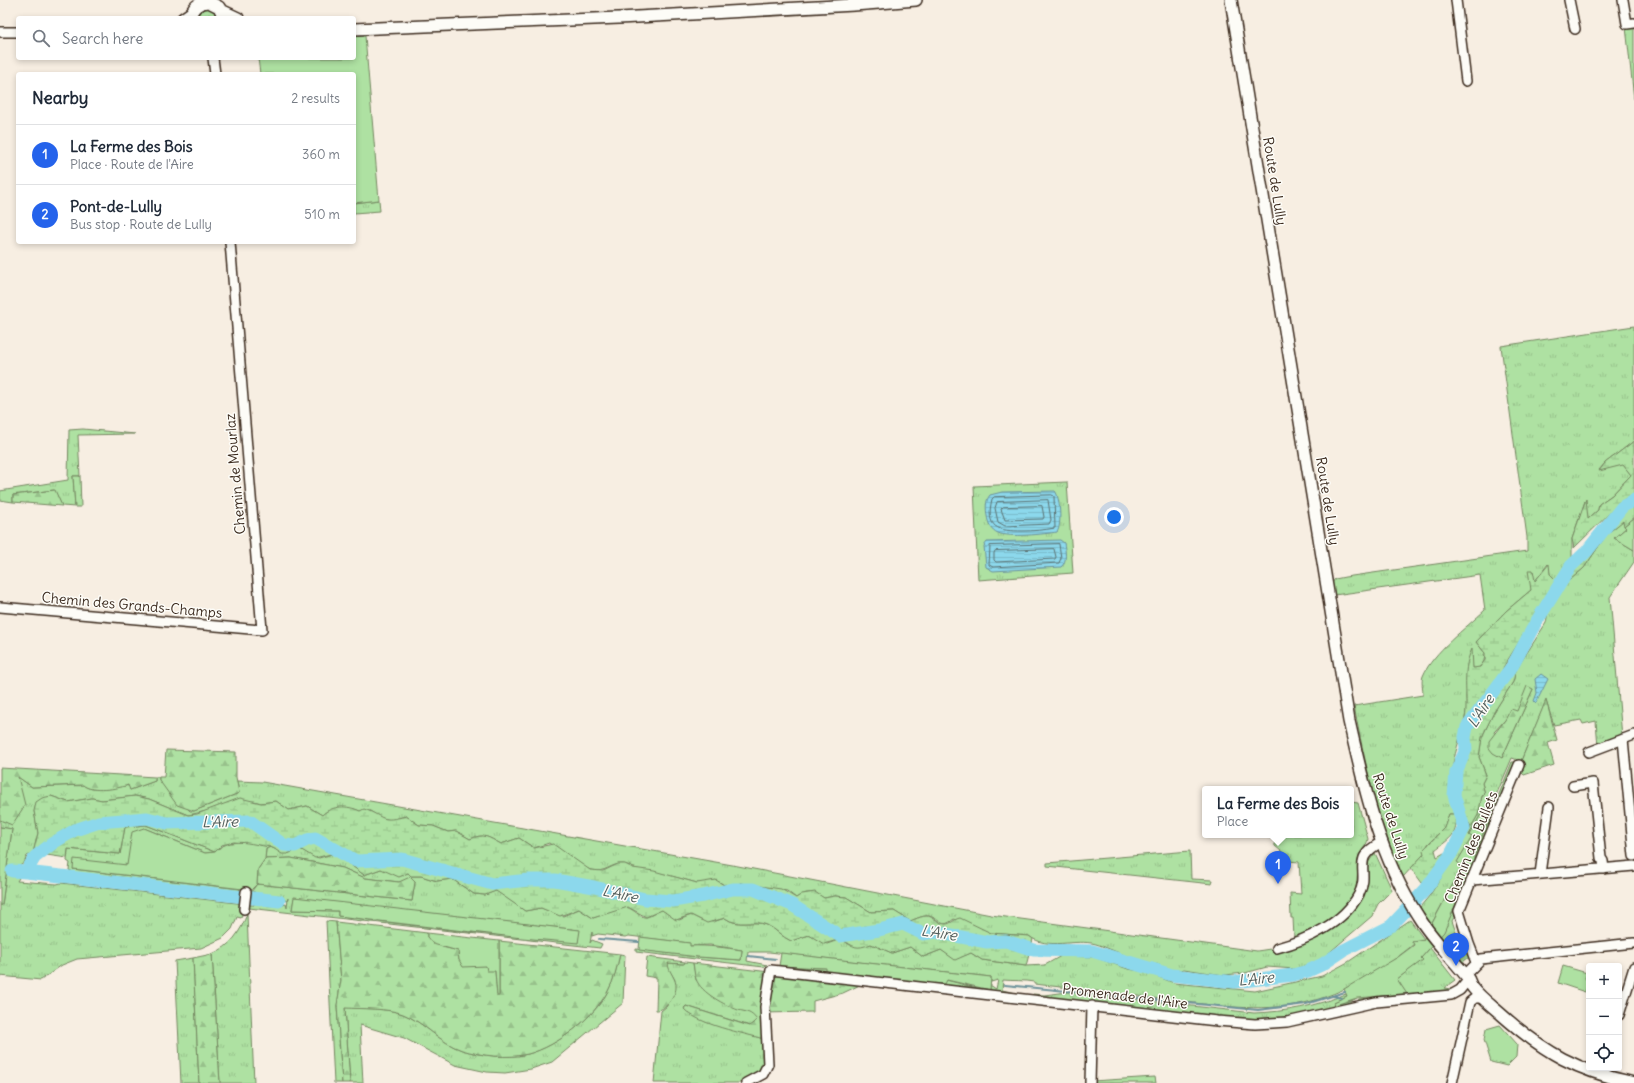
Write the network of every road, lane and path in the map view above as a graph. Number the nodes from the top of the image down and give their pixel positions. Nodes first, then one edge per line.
1 (916, 0) edge
2 (1231, 0) edge
3 (1456, 0) edge
4 (1569, 0) edge
5 (1624, 0) edge
6 (897, 1) edge
7 (218, 8) edge
8 (194, 9) edge
9 (185, 16) edge
10 (234, 16) edge
11 (1630, 24) edge
12 (356, 29) edge
13 (1575, 29) dead end
14 (0, 32) edge
15 (16, 32) edge
16 (213, 60) edge
17 (215, 72) edge
18 (1466, 81) dead end
19 (230, 244) edge
20 (0, 607) edge
21 (262, 630) joint
22 (1634, 735) edge
23 (1623, 739) junction
24 (1589, 752) dead end
25 (1519, 765) dead end
26 (1574, 786) dead end
27 (1549, 807) dead end
28 (1382, 842) junction
29 (1634, 856) edge
30 (1634, 866) edge
31 (1604, 869) junction
32 (1540, 874) junction
33 (1472, 880) junction
34 (246, 892) dead end
35 (244, 906) dead end
36 (1634, 943) edge
37 (1277, 948) dead end
38 (1476, 962) junction
39 (1634, 967) edge
40 (1467, 977) junction
41 (1483, 998) junction
42 (1092, 1006) junction
43 (1622, 1006) edge
44 (1586, 1063) edge
45 (1615, 1071) edge
46 (1634, 1076) edge
47 (746, 1083) edge
48 (1090, 1083) edge
49 (1452, 1083) edge
50 (1634, 1083) edge

1 - 6 main road
2 - 28 main road, Route de Lully
3 - 18 street
4 - 13 street
5 - 11 street
6 - 12 main road
7 - 8 main road
7 - 10 main road
8 - 9 street
14 - 15 street
16 - 17 street
19 - 21 street, Chemin de Mourlaz
20 - 21 street, Chemin des Grands-Champs
22 - 23 street
23 - 24 street
23 - 29 street
25 - 33 street, Chemin des Bullets
26 - 31 street
27 - 32 street
28 - 37 street
28 - 40 main road, Route de Lully
30 - 31 street
31 - 32 street
32 - 33 street
33 - 38 street, Chemin des Bullets
34 - 35 street
36 - 38 street
38 - 40 street, Promenade de l'Aire
39 - 43 street
40 - 41 main road, Route de Lully
40 - 42 street, Promenade de l'Aire
40 - 44 main road, Route de Lully
41 - 49 street
41 - 50 main road, Route de Lully
42 - 47 street, Promenade de l'Aire
42 - 48 street
45 - 46 main road

